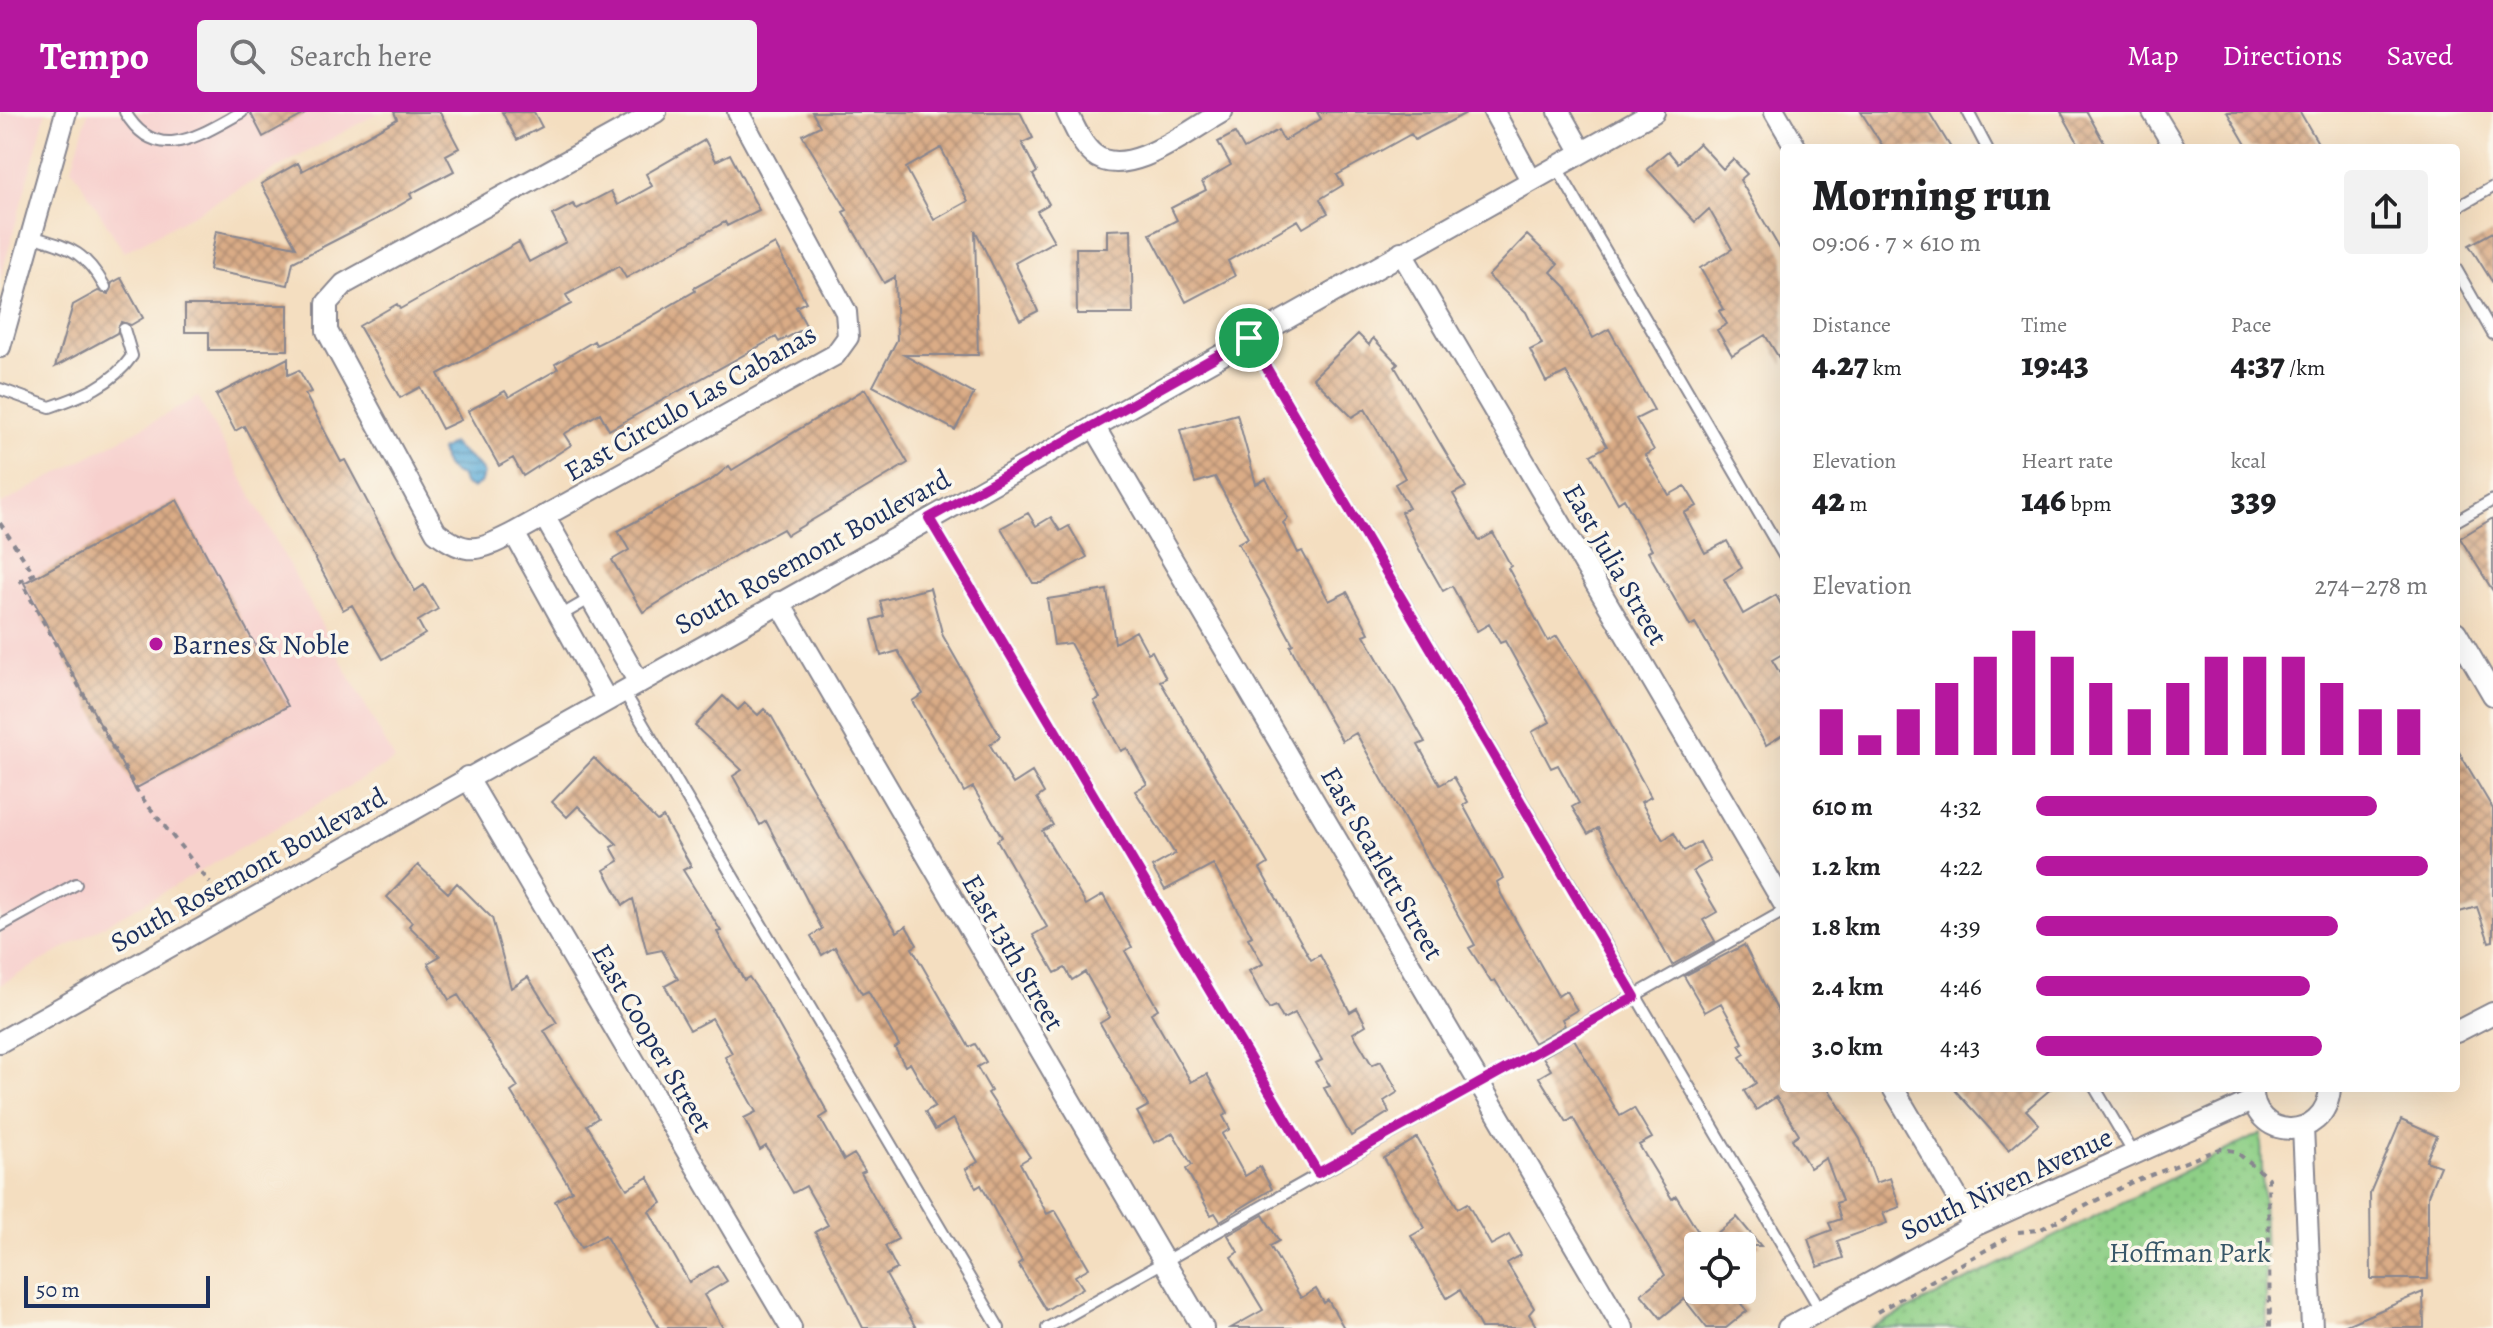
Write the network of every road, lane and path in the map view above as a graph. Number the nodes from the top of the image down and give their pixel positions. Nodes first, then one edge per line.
1 (66, 112) edge
2 (125, 112) edge
3 (242, 112) edge
4 (656, 112) edge
5 (738, 112) edge
6 (1067, 112) edge
7 (1222, 112) edge
8 (1494, 112) edge
9 (1559, 112) edge
10 (1654, 112) edge
11 (1775, 112) edge
12 (1968, 112) edge
13 (2153, 112) edge
14 (1794, 144) edge
15 (1985, 144) edge
16 (2173, 144) edge
17 (1581, 151) junction
18 (1556, 166) junction
19 (1531, 180) junction
20 (2493, 187) edge
21 (2460, 206) edge
22 (31, 236) junction
23 (1401, 252) junction
24 (2460, 276) edge
25 (105, 287) dead end
26 (124, 329) dead end
27 (2493, 334) edge
28 (1249, 338) junction
29 (0, 347) edge
30 (0, 389) edge
31 (1094, 426) junction
32 (2493, 500) edge
33 (544, 516) junction
34 (929, 518) junction
35 (2460, 519) edge
36 (0, 523) edge
37 (514, 533) junction
38 (1780, 549) edge
39 (591, 598) junction
40 (779, 602) junction
41 (560, 616) junction
42 (2460, 639) edge
43 (622, 690) junction
44 (2493, 695) edge
45 (467, 777) junction
46 (210, 883) dead end
47 (76, 884) dead end
48 (1780, 897) edge
49 (1780, 913) edge
50 (0, 926) edge
51 (1635, 997) junction
52 (2493, 1013) edge
53 (2460, 1030) edge
54 (0, 1042) edge
55 (1480, 1083) junction
56 (1895, 1092) edge
57 (2097, 1092) edge
58 (2329, 1092) edge
59 (2254, 1094) edge
60 (2303, 1127) junction
61 (2134, 1154) junction
62 (1318, 1173) junction
63 (1974, 1226) junction
64 (1163, 1261) junction
65 (1820, 1309) junction
66 (1877, 1312) dead end
67 (791, 1328) edge
68 (999, 1328) edge
69 (1047, 1328) edge
70 (1203, 1328) edge
71 (1623, 1328) edge
72 (1788, 1328) edge
73 (2270, 1328) edge
74 (2312, 1328) edge

1 - 22 street
2 - 3 lane
4 - 37 street, East Circulo Las Cabanas
5 - 33 street, East Circulo Las Cabanas
6 - 7 street
8 - 19 street
9 - 17 street
10 - 17 street, South Rosemont Boulevard
11 - 14 street
12 - 15 lane
13 - 16 street
17 - 18 street, South Rosemont Boulevard
18 - 19 street, South Rosemont Boulevard
18 - 38 lane
19 - 23 street, South Rosemont Boulevard
20 - 21 lane
22 - 25 lane
22 - 29 street
23 - 28 street, South Rosemont Boulevard
23 - 48 street, East Julia Street
24 - 27 lane
26 - 30 lane
28 - 31 street, South Rosemont Boulevard
28 - 51 lane
31 - 34 street, South Rosemont Boulevard
31 - 55 street, East Scarlett Street
32 - 35 lane
33 - 37 street, East Circulo Las Cabanas
33 - 39 street, East Circulo Las Cabanas
34 - 40 street, South Rosemont Boulevard
34 - 62 lane
36 - 46 path
37 - 41 street
39 - 41 lane
39 - 43 street, East Circulo Las Cabanas
40 - 43 street, South Rosemont Boulevard
40 - 64 street, East 13th Street
41 - 43 street
42 - 44 street
43 - 45 street, South Rosemont Boulevard
43 - 68 lane
45 - 54 street, South Rosemont Boulevard
45 - 67 street, East Cooper Street
47 - 50 lane
49 - 51 lane
51 - 55 lane
51 - 65 lane
52 - 53 street
55 - 62 lane
55 - 71 street, East Scarlett Street
56 - 63 street
57 - 61 lane
58 - 60 street
59 - 60 street
59 - 61 street, South Niven Avenue
60 - 74 street
61 - 63 street, South Niven Avenue
62 - 64 lane
63 - 65 street, South Niven Avenue
64 - 69 lane
64 - 70 street, East 13th Street
65 - 72 street, South Niven Avenue
66 - 73 path

